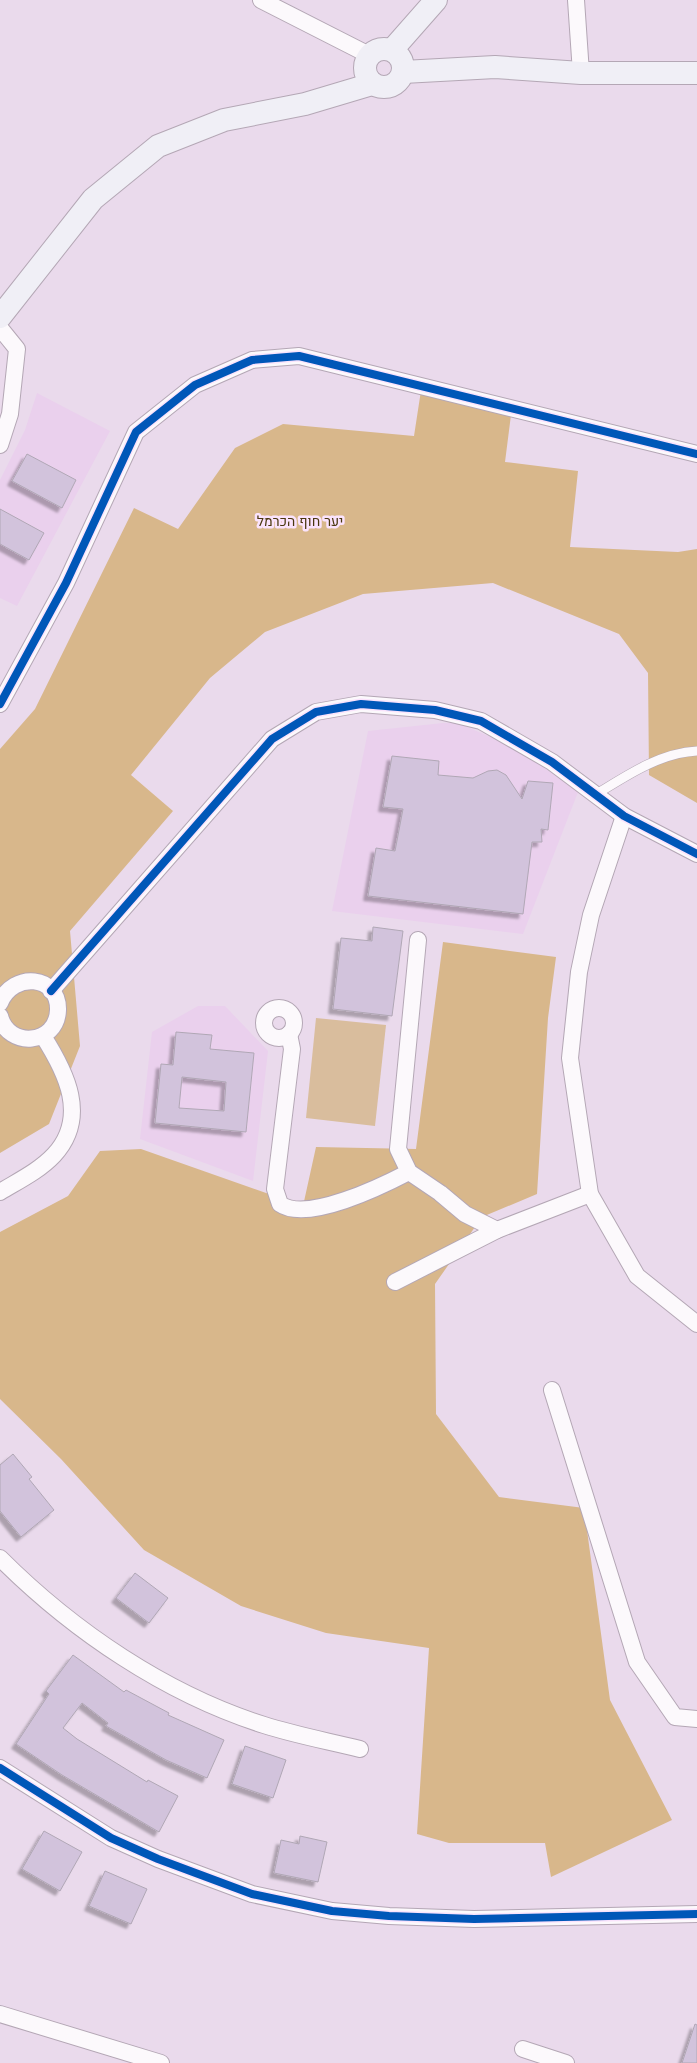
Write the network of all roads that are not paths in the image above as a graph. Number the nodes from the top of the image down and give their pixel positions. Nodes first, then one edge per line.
1 (261, 0) edge
2 (436, 0) edge
3 (576, 0) edge
4 (392, 50) junction
5 (369, 55) junction
6 (403, 72) junction
7 (581, 73) junction
8 (697, 74) edge
9 (372, 84) junction
10 (0, 316) edge
11 (0, 328) edge
12 (0, 445) edge
13 (697, 454) edge
14 (0, 704) edge
15 (697, 751) edge
16 (595, 795) junction
17 (624, 816) junction
18 (697, 854) edge
19 (418, 940) dead end
20 (51, 992) junction
21 (0, 1003) edge
22 (2, 1026) edge
23 (289, 1034) dead end
24 (43, 1036) junction
25 (409, 1172) junction
26 (0, 1192) edge
27 (590, 1194) junction
28 (496, 1230) junction
29 (395, 1282) dead end
30 (697, 1324) edge
31 (552, 1390) dead end
32 (0, 1558) edge
33 (697, 1719) edge
34 (360, 1749) dead end
35 (0, 1768) edge
36 (697, 1914) edge
37 (0, 2014) edge
38 (523, 2049) dead end
39 (160, 2063) edge
40 (566, 2063) edge

1 - 5 street
2 - 4 street
3 - 7 street
4 - 5 street
4 - 6 street
5 - 9 street
6 - 7 street
6 - 9 street
7 - 8 street
9 - 10 street
11 - 12 street
13 - 14 street
15 - 16 lane
16 - 17 street
16 - 20 street
17 - 18 street
17 - 27 street
19 - 25 street
20 - 21 street
20 - 24 street
22 - 24 street
23 - 25 street
24 - 26 street
25 - 28 street
27 - 28 street
27 - 30 street
28 - 29 street
31 - 33 street
32 - 34 street
35 - 36 street
37 - 39 street
38 - 40 street

